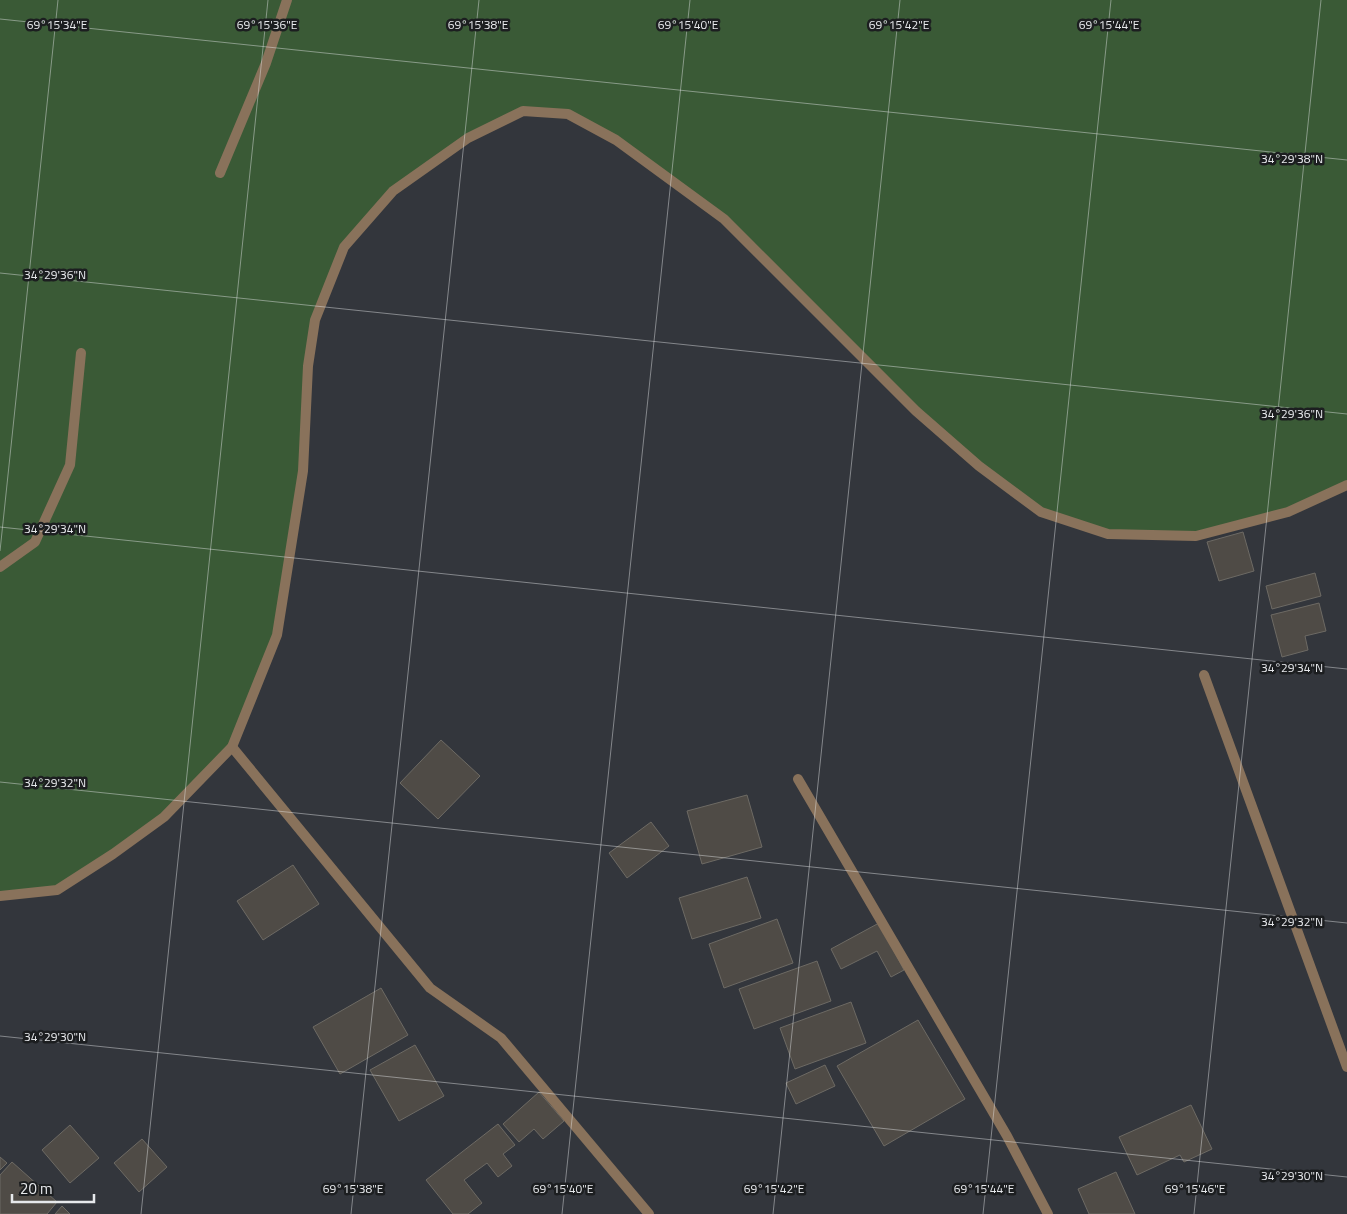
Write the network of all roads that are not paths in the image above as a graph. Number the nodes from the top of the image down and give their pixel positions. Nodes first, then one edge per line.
1 (287, 0) edge
2 (220, 173) dead end
3 (81, 353) dead end
4 (1347, 485) edge
5 (0, 566) edge
6 (1204, 675) dead end
7 (232, 747) junction
8 (798, 780) dead end
9 (0, 896) edge
10 (1347, 1066) edge
11 (649, 1214) edge
12 (1048, 1214) edge

1 - 2 street
3 - 5 street
4 - 7 street
6 - 10 street
7 - 9 street
7 - 11 street
8 - 12 street

